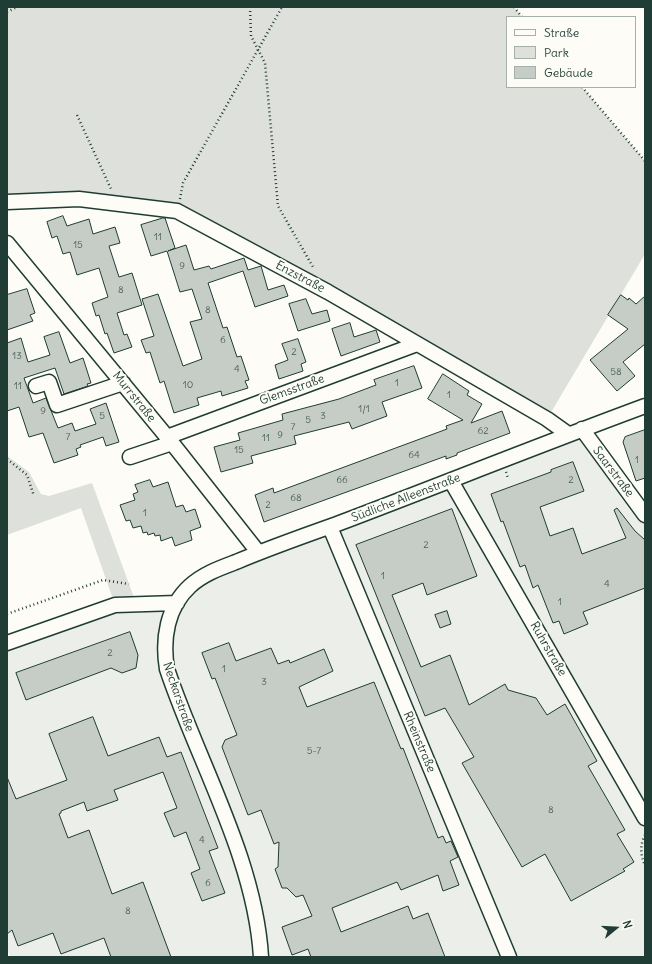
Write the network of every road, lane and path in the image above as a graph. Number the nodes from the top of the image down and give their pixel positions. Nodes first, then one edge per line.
1 (17, 7) edge
2 (250, 7) edge
3 (282, 7) edge
4 (514, 7) edge
5 (7, 12) edge
6 (521, 16) edge
7 (257, 49) junction
8 (583, 88) edge
9 (77, 115) dead end
10 (645, 161) edge
11 (7, 202) edge
12 (118, 203) junction
13 (177, 211) junction
14 (8, 247) edge
15 (316, 272) dead end
16 (417, 344) junction
17 (123, 383) junction
18 (36, 386) dead end
19 (645, 406) edge
20 (582, 429) junction
21 (568, 434) junction
22 (170, 440) junction
23 (130, 457) dead end
24 (7, 459) edge
25 (451, 481) junction
26 (34, 496) dead end
27 (645, 515) edge
28 (330, 527) junction
29 (258, 552) junction
30 (129, 584) dead end
31 (177, 603) junction
32 (7, 614) edge
33 (7, 643) edge
34 (645, 818) edge
35 (645, 835) edge
36 (645, 865) edge
37 (261, 957) edge
38 (509, 957) edge

1 - 5 path
2 - 7 path
3 - 7 path
4 - 6 path
7 - 13 path
7 - 15 path
8 - 10 path
9 - 12 path
11 - 12 street, Enzstraße
12 - 13 street, Enzstraße
13 - 16 street, Enzstraße
14 - 17 street, Murrstraße
16 - 21 street, Enzstraße
16 - 22 street, Glemsstraße
17 - 18 street
17 - 22 street, Murrstraße
19 - 20 street, Südliche Alleenstraße
20 - 21 street, Südliche Alleenstraße
20 - 27 street, Saarstraße
21 - 25 street, Südliche Alleenstraße
22 - 23 street, Glemsstraße
22 - 29 street, Murrstraße
24 - 26 path
25 - 28 street, Südliche Alleenstraße
25 - 34 street, Ruhrstraße
28 - 29 street, Südliche Alleenstraße
28 - 38 street, Rheinstraße
29 - 31 street, Südliche Alleenstraße
30 - 32 path
31 - 33 street
31 - 37 street, Neckarstraße
35 - 36 path

